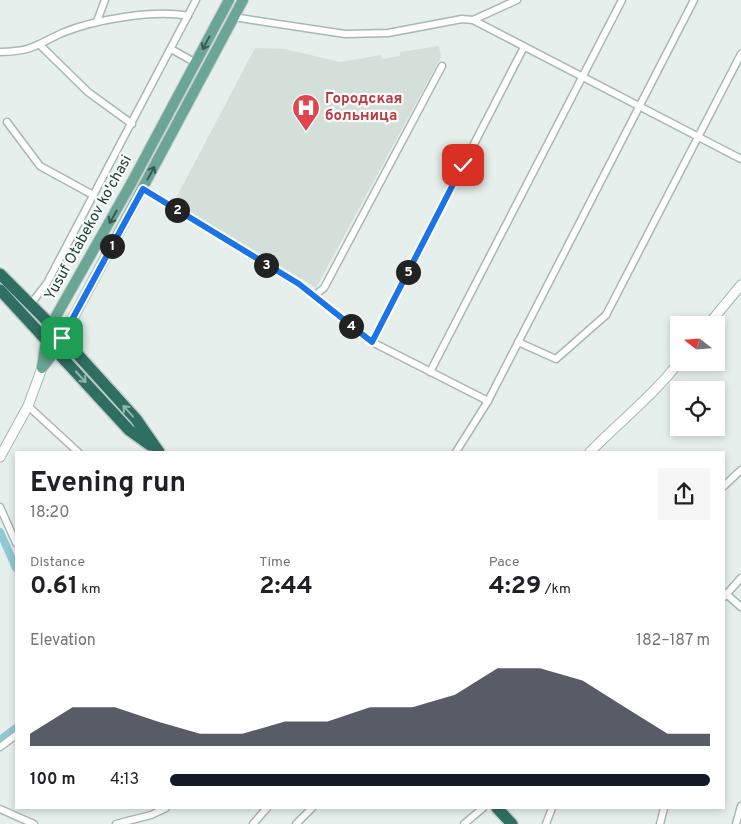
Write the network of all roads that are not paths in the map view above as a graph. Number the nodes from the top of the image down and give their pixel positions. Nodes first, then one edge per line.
1 (105, 0) edge
2 (196, 0) edge
3 (229, 0) edge
4 (243, 0) edge
5 (517, 0) edge
6 (622, 0) edge
7 (694, 0) edge
8 (188, 16) junction
9 (234, 17) junction
10 (474, 20) junction
11 (97, 21) junction
12 (40, 45) junction
13 (524, 47) junction
14 (171, 50) junction
15 (0, 52) edge
16 (741, 54) edge
17 (196, 63) junction
18 (442, 66) dead end
19 (582, 77) junction
20 (639, 108) junction
21 (7, 122) dead end
22 (132, 124) junction
23 (698, 138) junction
24 (741, 159) edge
25 (143, 189) junction
26 (93, 195) junction
27 (0, 274) edge
28 (741, 285) edge
29 (0, 290) edge
30 (314, 296) junction
31 (30, 305) junction
32 (715, 316) edge
33 (51, 325) junction
34 (62, 338) junction
35 (46, 340) junction
36 (372, 342) junction
37 (518, 342) junction
38 (56, 350) junction
39 (42, 368) junction
40 (671, 371) edge
41 (430, 372) junction
42 (488, 401) junction
43 (28, 406) junction
44 (77, 451) edge
45 (158, 451) edge
46 (457, 451) edge
47 (591, 451) edge
48 (0, 457) edge
49 (741, 470) edge
50 (725, 485) edge
51 (0, 507) edge
52 (15, 541) edge
53 (741, 578) edge
54 (725, 595) edge
55 (741, 607) edge
56 (15, 736) edge
57 (0, 747) edge
58 (741, 806) edge
59 (0, 808) edge
60 (164, 809) edge
61 (266, 809) edge
62 (311, 809) edge
63 (482, 809) edge
64 (498, 809) edge
65 (552, 809) edge
66 (664, 809) edge
67 (34, 824) edge
68 (116, 824) edge
69 (253, 824) edge
70 (296, 824) edge
71 (464, 824) edge
72 (512, 824) edge
73 (546, 824) edge
74 (660, 824) edge
75 (736, 824) edge

1 - 11 street
2 - 8 street
3 -> 17 main road, Yusuf Otabekov ko'chasi
4 - 9 main road, Yusuf Otabekov ko'chasi
5 - 10 street
6 - 19 street
7 - 20 street
8 - 11 street
8 - 14 street
9 - 10 street
25 -> 9 main road, Yusuf Otabekov ko'chasi
10 - 13 street
11 - 12 street
12 - 15 street
12 - 22 street
13 - 19 street
13 - 36 street
14 - 17 street
14 - 22 street
16 - 23 street
17 -> 33 main road, Yusuf Otabekov ko'chasi
18 - 30 street
19 - 20 street
19 - 41 street
20 - 23 street
20 - 37 street
21 - 26 street
22 - 26 street
23 - 24 street
23 - 37 street
25 - 30 street
25 - 34 main road, Yusuf Otabekov ko'chasi
26 - 31 street
27 - 31 highway
28 - 32 street
29 - 35 highway
30 - 36 street
31 - 33 highway
33 - 34 highway
33 - 35 main road, Yusuf Otabekov ko'chasi
34 - 38 main road, Yusuf Otabekov ko'chasi
45 -> 34 highway
35 - 38 highway
35 - 39 main road, Yusuf Otabekov ko'chasi
36 - 41 street
37 - 42 street
38 - 39 main road, Yusuf Otabekov ko'chasi
38 -> 45 highway
39 - 43 street
40 - 47 street
41 - 42 street
42 - 46 street
43 - 44 street
43 - 48 street
49 - 50 street
51 - 52 street
53 - 54 street
54 - 55 street
56 - 57 street
58 - 75 street
59 - 67 street
60 - 68 street
61 - 69 street
62 - 70 street
63 - 71 street
64 - 72 highway
65 - 73 street
66 - 74 street

